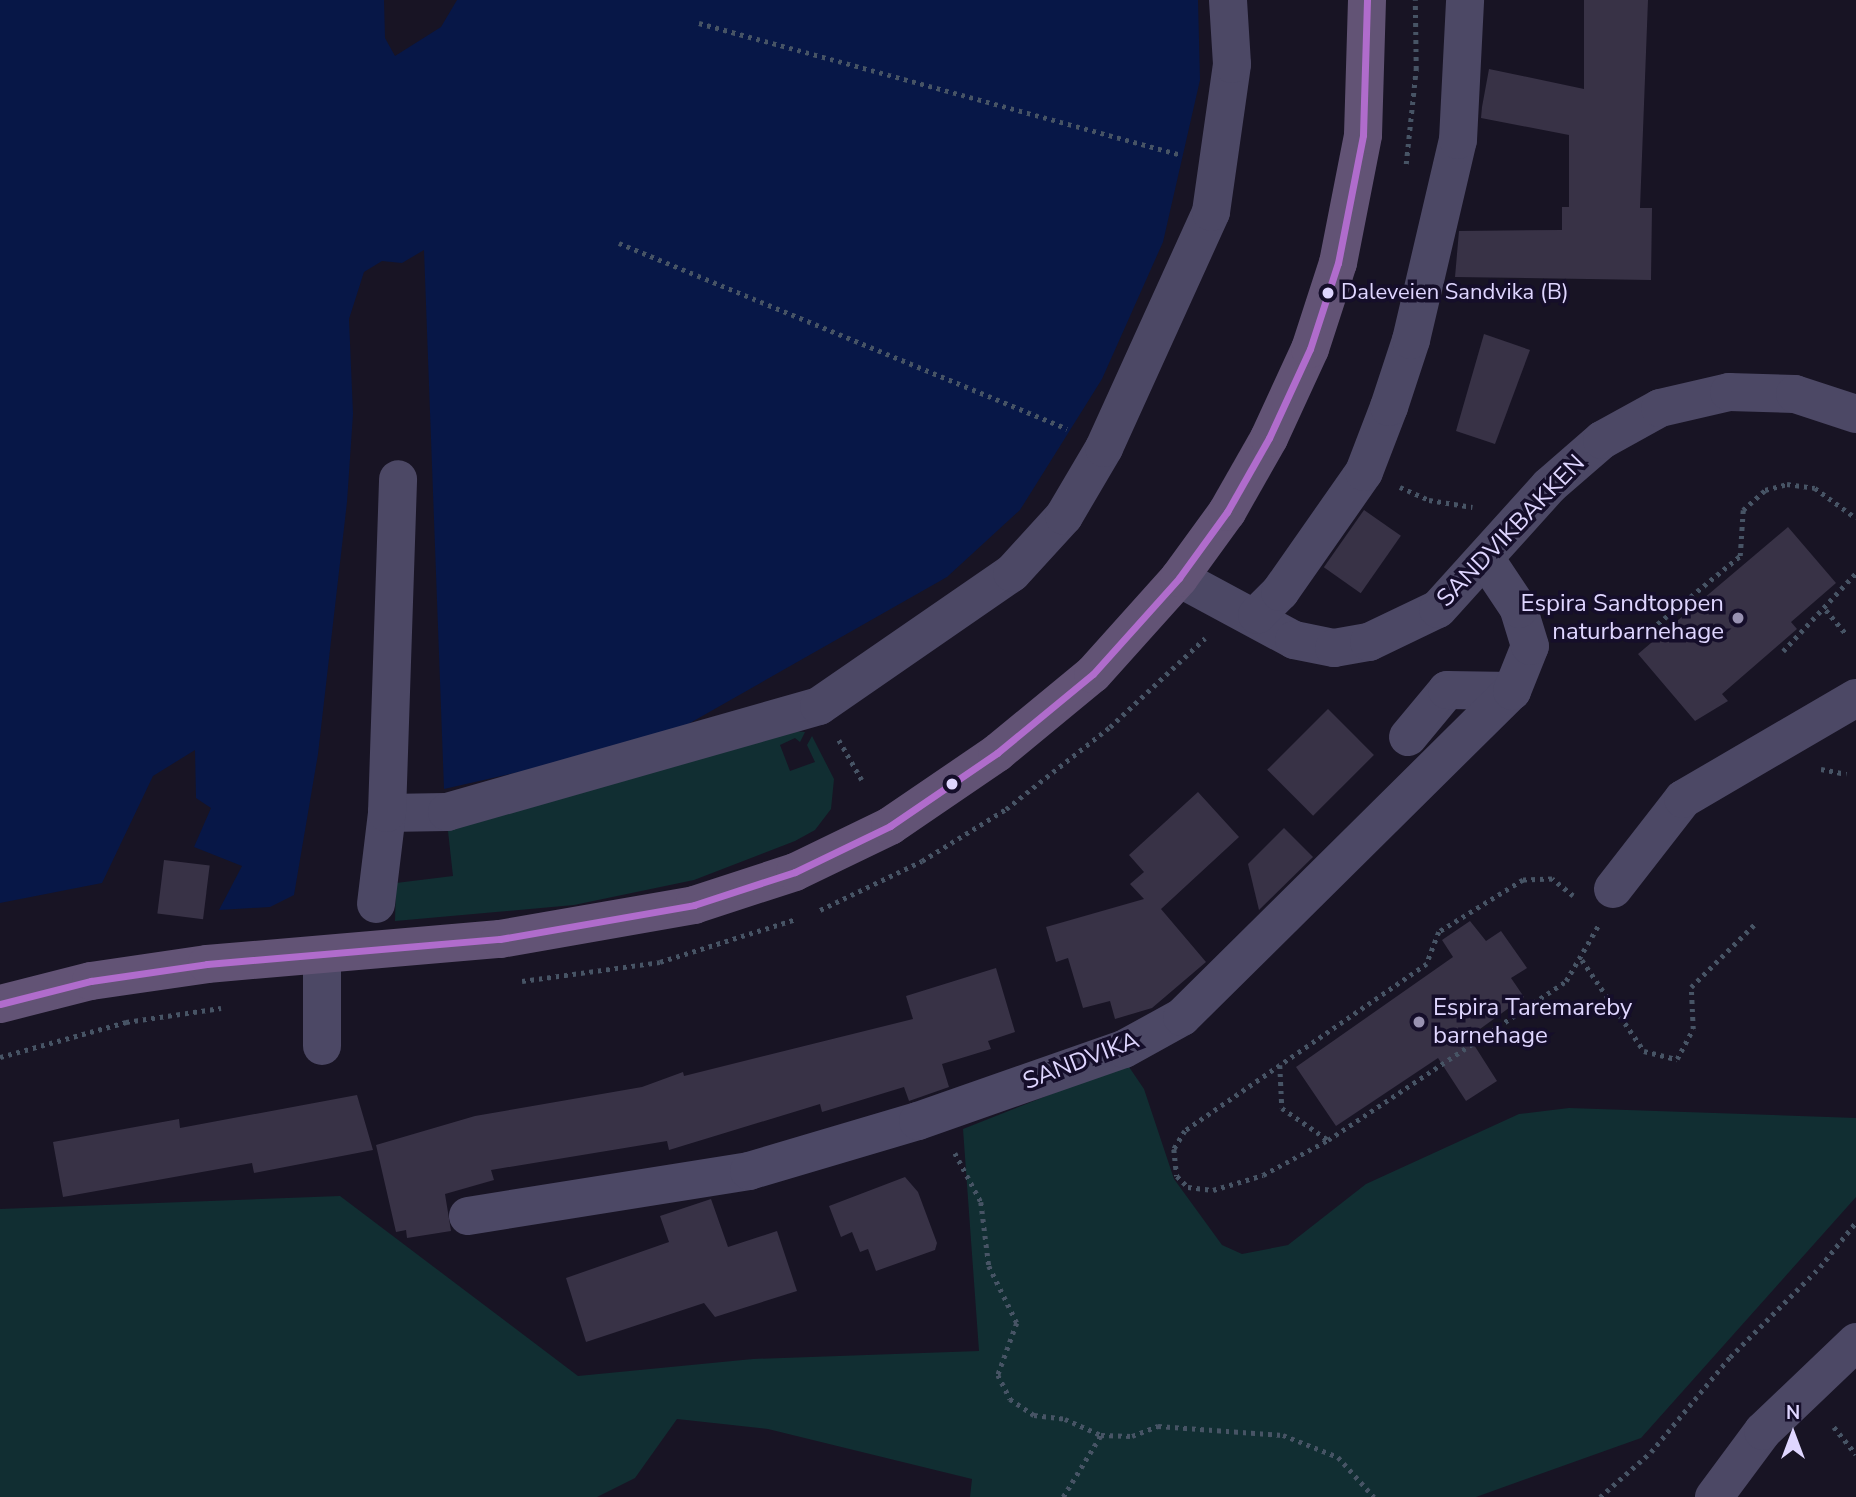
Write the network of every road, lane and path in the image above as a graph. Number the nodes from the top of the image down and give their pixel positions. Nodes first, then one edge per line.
1 (1228, 0) edge
2 (1367, 0) edge
3 (1465, 0) edge
4 (699, 23) dead end
5 (1193, 158) dead end
6 (619, 243) dead end
7 (1854, 405) edge
8 (1080, 434) dead end
9 (1364, 472) junction
10 (398, 479) dead end
11 (1476, 508) dead end
12 (1856, 518) edge
13 (1487, 561) junction
14 (1856, 573) edge
15 (1179, 578) junction
16 (1826, 610) junction
17 (1257, 615) junction
18 (1845, 633) dead end
19 (1637, 639) dead end
20 (1783, 651) dead end
21 (1512, 691) junction
22 (1856, 698) edge
23 (1408, 737) dead end
24 (1813, 761) dead end
25 (1847, 774) dead end
26 (387, 813) junction
27 (1597, 896) junction
28 (376, 904) dead end
29 (1757, 922) dead end
30 (322, 955) junction
31 (1582, 960) junction
32 (0, 1004) edge
33 (322, 1045) dead end
34 (1280, 1064) junction
35 (944, 1112) junction
36 (1328, 1140) junction
37 (468, 1216) dead end
38 (1856, 1222) edge
39 (1856, 1342) edge
40 (1834, 1427) dead end
41 (1101, 1435) junction
42 (1856, 1454) edge
43 (1063, 1497) edge
44 (1374, 1497) edge
45 (1600, 1497) edge
46 (1714, 1497) edge

1 - 26 street
2 - 15 main road
3 - 9 street
4 - 5 path
6 - 8 path
7 - 13 street, SANDVIKBAKKEN
9 - 11 path
9 - 17 street
10 - 26 street
12 - 19 path
13 - 17 street, SANDVIKBAKKEN
13 - 21 street, SANDVIKA
14 - 16 path
15 - 17 street, SANDVIKBAKKEN
15 - 30 main road
16 - 18 path
16 - 20 path
21 - 23 street
21 - 35 street, SANDVIKA
22 - 27 street
24 - 25 path
26 - 28 street
27 - 31 path
27 - 34 path
29 - 31 path
30 - 32 main road
30 - 33 street
31 - 36 path
34 - 36 path
34 - 36 path
35 - 37 street, SANDVIKA
35 - 41 path
38 - 45 path
39 - 46 street
40 - 42 path
41 - 43 path
41 - 44 path

